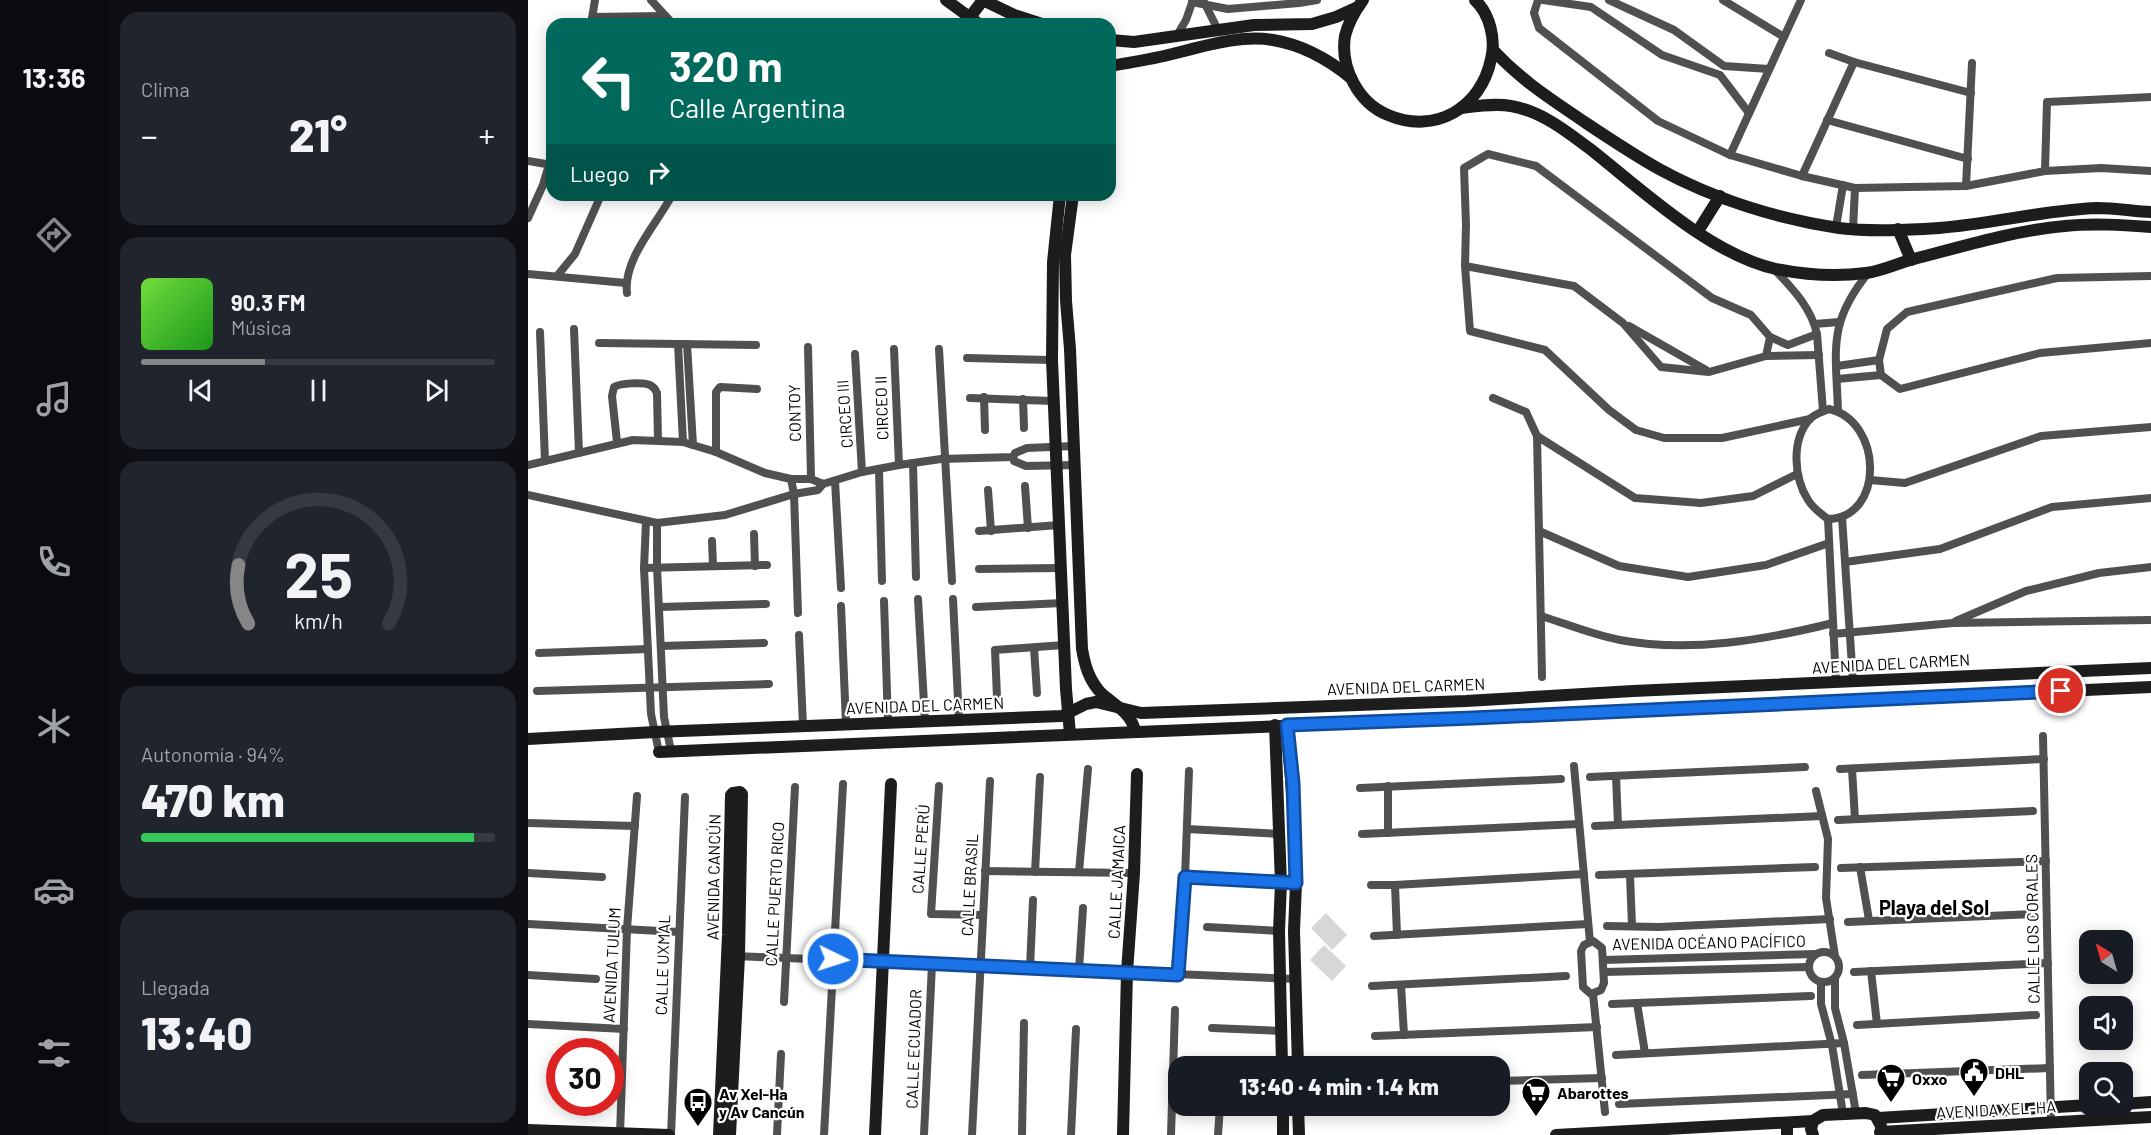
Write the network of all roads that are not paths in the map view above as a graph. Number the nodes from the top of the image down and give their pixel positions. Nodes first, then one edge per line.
1 (595, 0) edge
2 (651, 0) edge
3 (946, 0) edge
4 (983, 0) edge
5 (1317, 0) edge
6 (1475, 0) edge
7 (1538, 0) edge
8 (1543, 0) edge
9 (1609, 0) edge
10 (1723, 0) edge
11 (1801, 0) edge
12 (1193, 1) edge
13 (1204, 1) edge
14 (1361, 3) edge
15 (1593, 3) edge
16 (665, 16) joint
17 (592, 18) edge
18 (636, 18) edge
19 (971, 18) edge
20 (976, 18) edge
21 (1023, 18) edge
22 (1218, 30) junction
23 (1176, 37) junction
24 (1784, 37) junction
25 (1116, 40) edge
26 (1134, 42) junction
27 (1493, 50) junction
28 (1829, 53) dead end
29 (1139, 61) junction
30 (1854, 62) junction
31 (1972, 63) dead end
32 (1116, 65) edge
33 (1769, 69) junction
34 (1351, 78) junction
35 (1971, 93) junction
36 (2151, 97) edge
37 (1461, 108) junction
38 (1749, 113) junction
39 (1827, 120) junction
40 (1730, 155) junction
41 (1968, 159) junction
42 (528, 161) edge
43 (546, 164) edge
44 (2045, 171) junction
45 (2151, 171) edge
46 (1802, 176) junction
47 (546, 178) edge
48 (1843, 185) junction
49 (1966, 186) junction
50 (1855, 188) junction
51 (1720, 196) junction
52 (598, 201) edge
53 (669, 201) edge
54 (1059, 201) edge
55 (1072, 201) edge
56 (2151, 212) edge
57 (528, 218) edge
58 (1836, 227) junction
59 (2151, 227) edge
60 (1853, 229) junction
61 (1898, 229) junction
62 (1698, 231) junction
63 (1911, 260) junction
64 (1464, 266) junction
65 (1774, 268) junction
66 (1869, 272) junction
67 (528, 274) edge
68 (557, 276) junction
69 (2151, 276) edge
70 (626, 283) junction
71 (627, 293) dead end
72 (1623, 322) junction
73 (1839, 322) junction
74 (1815, 324) junction
75 (574, 328) dead end
76 (540, 332) dead end
77 (1817, 334) junction
78 (1770, 337) junction
79 (599, 343) dead end
80 (2151, 343) edge
81 (682, 344) junction
82 (756, 345) dead end
83 (1788, 345) junction
84 (808, 347) dead end
85 (894, 349) dead end
86 (939, 349) dead end
87 (1070, 349) junction
88 (855, 354) dead end
89 (1052, 355) junction
90 (1819, 355) junction
91 (1766, 356) junction
92 (1788, 356) junction
93 (967, 358) dead end
94 (1879, 360) junction
95 (1837, 366) junction
96 (1709, 372) junction
97 (1881, 375) junction
98 (1837, 379) junction
99 (757, 389) dead end
100 (1838, 394) junction
101 (1822, 397) junction
102 (970, 398) dead end
103 (984, 398) junction
104 (1493, 398) dead end
105 (1023, 399) junction
106 (1054, 401) junction
107 (1823, 411) junction
108 (1838, 411) junction
109 (1810, 418) junction
110 (2151, 427) edge
111 (1024, 428) dead end
112 (985, 430) dead end
113 (1537, 436) junction
114 (658, 440) junction
115 (617, 442) junction
116 (683, 442) junction
117 (693, 445) junction
118 (1074, 446) junction
119 (1056, 447) junction
120 (716, 452) junction
121 (579, 453) junction
122 (1013, 457) junction
123 (946, 459) junction
124 (545, 461) junction
125 (913, 463) junction
126 (528, 465) edge
127 (899, 465) junction
128 (1075, 465) junction
129 (1056, 466) junction
130 (879, 470) junction
131 (862, 472) junction
132 (1797, 474) junction
133 (791, 479) junction
134 (811, 479) junction
135 (1870, 480) junction
136 (835, 481) junction
137 (823, 484) junction
138 (1025, 486) dead end
139 (988, 490) dead end
140 (794, 494) junction
141 (528, 495) edge
142 (2151, 498) edge
143 (1058, 508) junction
144 (1076, 509) junction
145 (1842, 517) junction
146 (1828, 519) junction
147 (646, 522) junction
148 (657, 524) junction
149 (1059, 525) junction
150 (1028, 528) junction
151 (979, 531) dead end
152 (991, 531) junction
153 (1539, 531) junction
154 (754, 534) dead end
155 (712, 541) dead end
156 (1829, 543) junction
157 (1845, 562) junction
158 (767, 565) dead end
159 (713, 566) junction
160 (755, 566) junction
161 (657, 567) junction
162 (2151, 567) edge
163 (644, 568) junction
164 (1061, 568) junction
165 (979, 569) dead end
166 (916, 577) dead end
167 (882, 580) dead end
168 (952, 581) dead end
169 (1846, 583) junction
170 (1831, 584) junction
171 (841, 588) dead end
172 (918, 599) dead end
173 (953, 599) dead end
174 (884, 601) dead end
175 (1062, 603) junction
176 (766, 604) dead end
177 (841, 606) dead end
178 (660, 607) junction
179 (975, 608) dead end
180 (798, 613) dead end
181 (1541, 616) junction
182 (2151, 620) edge
183 (1833, 623) junction
184 (1953, 623) junction
185 (1850, 633) junction
186 (1833, 634) junction
187 (799, 635) dead end
188 (764, 643) dead end
189 (1064, 645) junction
190 (661, 646) junction
191 (1034, 648) junction
192 (648, 649) junction
193 (539, 653) dead end
194 (1083, 658) junction
195 (1065, 660) junction
196 (2151, 668) edge
197 (2108, 670) junction
198 (1542, 676) dead end
199 (1898, 680) junction
200 (1853, 681) junction
201 (1836, 682) junction
202 (769, 684) dead end
203 (1793, 684) junction
204 (650, 687) junction
205 (663, 687) junction
206 (2151, 687) edge
207 (2108, 689) junction
208 (537, 691) dead end
209 (1633, 691) junction
210 (1037, 693) dead end
211 (997, 697) dead end
212 (1898, 698) junction
213 (1466, 701) junction
214 (1794, 703) junction
215 (1119, 708) junction
216 (1634, 710) junction
217 (1069, 713) junction
218 (1473, 718) junction
219 (958, 720) junction
220 (925, 721) junction
221 (888, 723) junction
222 (846, 724) junction
223 (1281, 725) junction
224 (803, 726) junction
225 (737, 729) junction
226 (1135, 731) junction
227 (661, 732) junction
228 (1070, 734) junction
229 (2043, 736) dead end
230 (528, 739) edge
231 (737, 749) junction
232 (665, 751) joint
233 (2044, 759) junction
234 (1574, 766) dead end
235 (1804, 767) dead end
236 (1840, 769) dead end
237 (1852, 769) junction
238 (1088, 770) dead end
239 (1189, 771) dead end
240 (1137, 774) dead end
241 (1616, 776) junction
242 (1040, 777) dead end
243 (1590, 777) dead end
244 (1561, 779) dead end
245 (990, 781) dead end
246 (1293, 783) junction
247 (843, 784) dead end
248 (891, 784) dead end
249 (1278, 784) junction
250 (939, 786) dead end
251 (1388, 786) junction
252 (795, 787) dead end
253 (1360, 788) dead end
254 (1816, 791) dead end
255 (637, 796) dead end
256 (685, 797) dead end
257 (2033, 811) dead end
258 (1822, 816) junction
259 (1855, 819) junction
260 (1838, 820) dead end
261 (528, 823) edge
262 (1579, 824) junction
263 (1618, 825) junction
264 (635, 826) junction
265 (1595, 826) dead end
266 (1187, 829) junction
267 (1388, 833) junction
268 (1280, 834) junction
269 (1362, 834) dead end
270 (2046, 861) junction
271 (1815, 867) dead end
272 (1860, 867) junction
273 (1841, 868) dead end
274 (985, 871) junction
275 (1035, 872) junction
276 (1079, 872) junction
277 (528, 873) edge
278 (1134, 873) junction
279 (1584, 874) junction
280 (1599, 875) dead end
281 (1630, 875) junction
282 (602, 877) dead end
283 (1185, 877) junction
284 (1281, 883) junction
285 (1296, 883) junction
286 (1371, 885) dead end
287 (1395, 885) junction
288 (1033, 900) dead end
289 (1083, 908) dead end
290 (2035, 914) dead end
291 (983, 915) junction
292 (1830, 919) junction
293 (1869, 920) junction
294 (1848, 922) dead end
295 (528, 924) edge
296 (1588, 924) junction
297 (1607, 926) dead end
298 (1632, 926) junction
299 (1207, 927) dead end
300 (627, 929) junction
301 (1279, 931) junction
302 (679, 932) junction
303 (1397, 935) junction
304 (1374, 936) dead end
305 (1590, 942) junction
306 (1816, 954) junction
307 (733, 956) junction
308 (1835, 956) junction
309 (785, 957) junction
310 (833, 959) junction
311 (1603, 960) junction
312 (883, 962) junction
313 (2048, 963) junction
314 (932, 964) junction
315 (980, 966) junction
316 (1809, 967) junction
317 (1030, 968) junction
318 (1079, 970) junction
319 (1871, 971) junction
320 (1127, 972) junction
321 (1604, 972) junction
322 (1854, 972) dead end
323 (528, 975) edge
324 (1178, 975) junction
325 (1566, 976) dead end
326 (1835, 978) junction
327 (596, 979) dead end
328 (1280, 979) junction
329 (1295, 979) junction
330 (1821, 982) junction
331 (1401, 985) junction
332 (1372, 986) dead end
333 (1593, 994) junction
334 (1811, 996) dead end
335 (784, 1002) dead end
336 (1637, 1003) junction
337 (1612, 1004) dead end
338 (1176, 1010) dead end
339 (2036, 1015) dead end
340 (1024, 1023) dead end
341 (528, 1024) edge
342 (1877, 1024) junction
343 (1857, 1025) dead end
344 (1597, 1027) junction
345 (1212, 1028) dead end
346 (624, 1029) junction
347 (1076, 1029) dead end
348 (1281, 1031) junction
349 (729, 1032) junction
350 (1404, 1035) junction
351 (1376, 1036) dead end
352 (1845, 1043) junction
353 (1832, 1045) junction
354 (1645, 1053) junction
355 (782, 1054) dead end
356 (1616, 1055) dead end
357 (1282, 1056) edge
358 (1298, 1056) edge
359 (2050, 1068) junction
360 (1862, 1075) dead end
361 (1602, 1078) junction
362 (1510, 1082) edge
363 (1853, 1094) junction
364 (1840, 1095) junction
365 (2151, 1102) edge
366 (2133, 1103) edge
367 (1619, 1104) dead end
368 (2079, 1107) edge
369 (2050, 1108) junction
370 (1605, 1112) dead end
371 (1856, 1113) junction
372 (1843, 1114) junction
373 (1944, 1114) junction
374 (1219, 1116) edge
375 (1283, 1116) edge
376 (1298, 1116) edge
377 (2151, 1117) edge
378 (1878, 1118) junction
379 (1813, 1121) junction
380 (2051, 1122) junction
381 (1945, 1128) junction
382 (1787, 1129) edge
383 (528, 1130) edge
384 (1878, 1133) edge
385 (620, 1134) edge
386 (670, 1135) edge
387 (719, 1135) edge
388 (730, 1135) edge
389 (777, 1135) edge
390 (824, 1135) edge
391 (875, 1135) edge
392 (924, 1135) edge
393 (972, 1135) edge
394 (1022, 1135) edge
395 (1071, 1135) edge
396 (1123, 1135) edge
397 (1171, 1135) edge
398 (1218, 1135) edge
399 (1283, 1135) edge
400 (1299, 1135) edge
401 (1556, 1135) edge
402 (1812, 1135) edge

1 - 17 street
2 - 16 street
3 - 19 street
4 - 20 street
4 - 21 street
5 - 13 street
6 - 27 street
7 - 40 street
8 - 15 street
9 - 33 street
10 - 24 street
11 - 24 street
12 - 13 street
12 - 23 street
13 - 22 street
14 - 22 street
14 - 34 street
15 - 38 street
16 - 18 street
22 - 23 street
23 - 26 street
24 - 33 street
25 - 26 street
26 - 29 street
27 - 37 street
27 - 51 street
28 - 30 street
29 - 32 street
29 - 34 street
30 - 35 street
30 - 39 street
31 - 35 street
33 - 38 street
34 - 37 street
35 - 41 street
36 - 44 street
37 - 62 street
38 - 40 street
39 - 41 street
39 - 46 street
40 - 46 street
41 - 49 street
42 - 43 street
44 - 45 street
44 - 49 street
46 - 48 street
47 - 57 street
48 - 50 street
48 - 58 street
49 - 50 street
50 - 60 street
51 - 58 street
51 - 62 street
52 - 68 street
53 - 70 street
54 - 89 street
55 - 87 street
56 - 61 street
58 - 60 street
59 - 63 street
60 - 61 street
61 - 63 street
62 - 65 street
63 - 66 street
64 - 72 street
64 - 78 street
64 - 109 street
65 - 66 street
65 - 74 street
66 - 73 street
67 - 68 street
68 - 70 street
69 - 94 street
70 - 71 street
72 - 96 street
72 - 96 street
73 - 74 street
73 - 95 street
74 - 77 street
75 - 121 street
76 - 124 street
77 - 83 street
77 - 90 street
78 - 83 street
78 - 91 street
79 - 81 street
80 - 97 street
81 - 82 street
81 - 116 street
81 - 117 street
83 - 92 street
84 - 134 street, CONTOY
85 - 127 street, CIRCEO II
86 - 123 street
87 - 89 street
87 - 118 street
88 - 131 street, CIRCEO III
89 - 93 street
89 - 106 street
90 - 92 street
90 - 101 street
91 - 92 street
91 - 96 street
94 - 95 street
94 - 97 street
95 - 98 street
97 - 98 street
98 - 100 street
99 - 120 street
100 - 101 street
100 - 108 street
101 - 107 street
102 - 103 street
103 - 105 street
103 - 112 street
104 - 113 street
105 - 106 street
105 - 111 street
106 - 119 street
107 - 108 street
107 - 109 street
108 - 135 street
109 - 132 street
110 - 135 street
113 - 132 street
113 - 153 street
114 - 115 street
114 - 115 street
114 - 116 street
115 - 121 street
116 - 117 street
117 - 120 street
118 - 119 street
118 - 128 street
119 - 122 street
119 - 129 street
120 - 133 street
121 - 124 street
122 - 123 street
122 - 129 street
123 - 125 street
123 - 168 street
124 - 126 street
125 - 127 street
125 - 166 street
127 - 130 street
128 - 129 street
128 - 144 street
129 - 143 street
130 - 131 street
130 - 167 street
131 - 136 street
132 - 146 street
133 - 134 street
133 - 140 street
134 - 137 street
135 - 145 street
136 - 137 street
136 - 171 street
137 - 140 street
138 - 150 street
139 - 152 street
140 - 148 street
140 - 180 street
141 - 147 street
142 - 157 street
143 - 144 street
143 - 149 street
144 - 194 street
145 - 146 street
145 - 157 street
146 - 156 street
147 - 148 street
147 - 163 street
148 - 161 street
149 - 150 street
149 - 164 street
150 - 152 street
151 - 152 street
153 - 156 street
153 - 181 street
154 - 160 street
155 - 159 street
156 - 170 street
157 - 169 street
158 - 160 street
159 - 160 street
159 - 161 street
161 - 163 street
161 - 178 street
162 - 184 street
163 - 192 street
164 - 165 street
164 - 175 street
169 - 170 street
169 - 185 street
170 - 183 street
172 - 220 street
173 - 219 street
174 - 221 street
175 - 179 street
175 - 189 street
176 - 178 street
177 - 222 street
178 - 190 street
181 - 183 street
181 - 198 street
182 - 184 street
183 - 186 street
184 - 185 street
185 - 186 street
185 - 200 street
186 - 201 street
187 - 224 street
188 - 190 street
189 - 191 street
189 - 195 street
190 - 205 street
191 - 210 street
191 - 211 street
192 - 193 street
192 - 204 street
194 - 195 street
194 - 215 street
195 - 217 street
196 - 197 street, AVENIDA DEL CARMEN
197 - 199 street, AVENIDA DEL CARMEN
197 - 207 street
199 - 200 street, AVENIDA DEL CARMEN
199 - 212 street
200 - 201 street, AVENIDA DEL CARMEN
201 - 203 street, AVENIDA DEL CARMEN
202 - 205 street
203 - 209 street, AVENIDA DEL CARMEN
203 - 214 street
204 - 205 street
204 - 208 street
204 - 227 street
205 - 227 street
206 - 207 street
207 - 212 street
209 - 213 street, AVENIDA DEL CARMEN
209 - 216 street
212 - 214 street
213 - 215 street, AVENIDA DEL CARMEN
213 - 218 street
214 - 216 street
215 - 217 street, AVENIDA DEL CARMEN
215 - 226 street
216 - 218 street
217 - 219 street, AVENIDA DEL CARMEN
217 - 228 street
218 - 223 street
219 - 220 street, AVENIDA DEL CARMEN
220 - 221 street, AVENIDA DEL CARMEN
221 - 222 street, AVENIDA DEL CARMEN
222 - 224 street, AVENIDA DEL CARMEN
223 - 226 street
223 - 246 street
223 - 249 street
224 - 225 street, AVENIDA DEL CARMEN
225 - 227 street, AVENIDA DEL CARMEN
225 - 231 street
226 - 228 street
227 - 230 street, AVENIDA DEL CARMEN
227 - 232 street
228 - 231 street
229 - 233 street, CALLE LOS CORALES
231 - 232 street
233 - 237 street
233 - 270 street, CALLE LOS CORALES
234 - 262 street
235 - 241 street
236 - 237 street
237 - 259 street
238 - 276 street
239 - 266 street
240 - 278 street, CALLE JAMAICA
241 - 243 street
241 - 263 street
242 - 275 street
244 - 251 street
245 - 274 street, CALLE BRASIL
246 - 249 street
246 - 285 street
247 - 310 street
248 - 312 street
249 - 268 street
250 - 291 street, CALLE PERÚ
251 - 253 street
251 - 267 street
252 - 309 street, CALLE PUERTO RICO
254 - 258 street
255 - 264 street, AVENIDA TULUM
256 - 302 street, CALLE UXMAL
257 - 259 street
258 - 263 street
258 - 292 street
259 - 260 street
261 - 264 street
262 - 267 street
262 - 279 street
263 - 265 street
264 - 300 street, AVENIDA TULUM
266 - 268 street
266 - 283 street
267 - 269 street
268 - 284 street
270 - 272 street
270 - 313 street, CALLE LOS CORALES
271 - 281 street
272 - 273 street
272 - 293 street
274 - 275 street
274 - 291 street, CALLE BRASIL
275 - 276 street
276 - 278 street
277 - 282 street
278 - 320 street, CALLE JAMAICA
279 - 287 street
279 - 296 street
280 - 281 street
281 - 298 street
283 - 284 street
283 - 324 street
284 - 285 street
284 - 301 street
285 - 329 street
286 - 287 street
287 - 303 street
288 - 317 street
289 - 318 street
290 - 293 street
291 - 315 street, CALLE BRASIL
292 - 298 street
292 - 308 street
293 - 294 street
295 - 300 street
296 - 303 street
296 - 305 street
297 - 298 street
299 - 301 street
300 - 302 street
300 - 346 street, AVENIDA TULUM
301 - 328 street
302 - 386 street, CALLE UXMAL
303 - 304 street
305 - 311 street
305 - 333 street
306 - 308 street
306 - 311 street, AVENIDA OCÉANO PACÍFICO
306 - 316 street
307 - 307 street, AVENIDA CANCÚN
307 - 309 street
307 - 349 street, AVENIDA CANCÚN
308 - 326 street
309 - 310 street
309 - 335 street, CALLE PUERTO RICO
310 - 312 street
310 - 390 street
311 - 321 street
312 - 314 street
312 - 391 street
313 - 319 street
313 - 359 street, CALLE LOS CORALES
314 - 315 street
314 - 392 street, CALLE ECUADOR
315 - 317 street
315 - 393 street, CALLE BRASIL
316 - 321 street, AVENIDA OCÉANO PACÍFICO
316 - 330 street
317 - 318 street
318 - 320 street
319 - 322 street
319 - 342 street
320 - 324 street
320 - 396 street, CALLE JAMAICA
321 - 333 street
323 - 327 street
324 - 328 street
325 - 331 street
326 - 330 street
326 - 352 street
328 - 329 street
328 - 348 street
329 - 358 street
330 - 353 street
331 - 332 street
331 - 350 street
333 - 344 street
334 - 336 street
336 - 337 street
336 - 354 street
338 - 397 street
339 - 342 street
340 - 394 street
341 - 346 street
342 - 343 street
344 - 350 street
344 - 361 street
345 - 348 street
346 - 385 street, AVENIDA TULUM
347 - 395 street
348 - 357 street
349 - 387 street, AVENIDA CANCÚN
349 - 388 street, AVENIDA CANCÚN
350 - 351 street
352 - 353 street
352 - 363 street
353 - 354 street
353 - 364 street
354 - 356 street
355 - 389 street
359 - 360 street
359 - 369 street, CALLE LOS CORALES
361 - 362 street
361 - 370 street
363 - 364 street
363 - 371 street
364 - 367 street
364 - 372 street
365 - 366 street
368 - 369 street, AVENIDA XEL-HA
369 - 373 street, AVENIDA XEL-HA
369 - 380 street, CALLE LOS CORALES
371 - 372 street, AVENIDA XEL-HA
371 - 378 street, AVENIDA XEL-HA
372 - 379 street, AVENIDA XEL-HA
373 - 378 street, AVENIDA XEL-HA
373 - 381 street
374 - 398 street
375 - 399 street
376 - 400 street
377 - 380 street, AVENIDA XEL-HA
378 - 384 street
379 - 382 street
379 - 402 street
380 - 381 street, AVENIDA XEL-HA
381 - 384 street, AVENIDA XEL-HA
382 - 401 street
383 - 385 street
385 - 386 street

